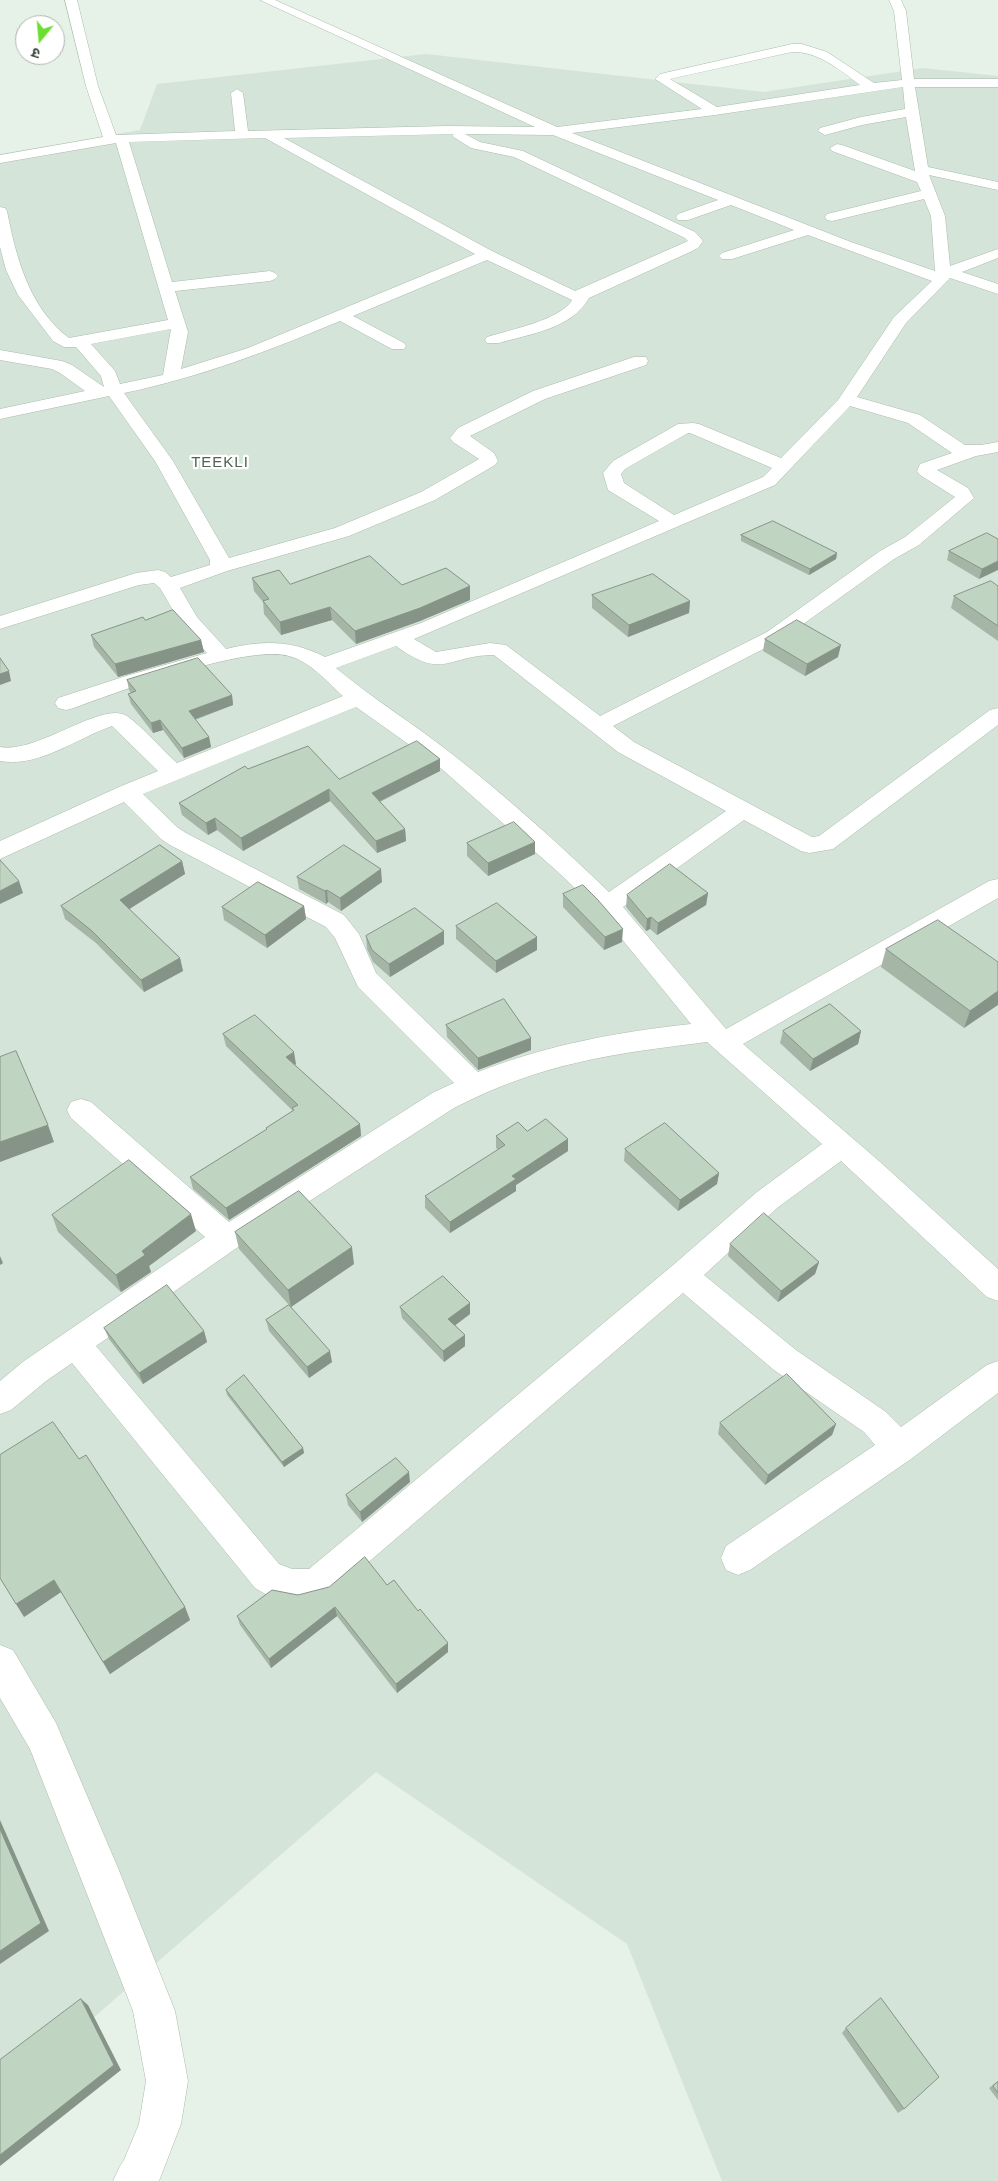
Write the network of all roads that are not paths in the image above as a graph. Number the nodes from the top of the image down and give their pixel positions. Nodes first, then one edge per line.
1 (71, 0) edge
2 (266, 0) edge
3 (879, 0) edge
4 (896, 3) edge
5 (998, 82) edge
6 (909, 83) junction
7 (871, 87) junction
8 (237, 93) dead end
9 (715, 111) junction
10 (912, 112) junction
11 (446, 130) junction
12 (554, 131) junction
13 (826, 131) dead end
14 (269, 135) junction
15 (242, 136) junction
16 (116, 140) junction
17 (837, 148) dead end
18 (0, 159) edge
19 (925, 181) junction
20 (998, 186) edge
21 (731, 200) junction
22 (0, 211) edge
23 (683, 217) dead end
24 (832, 217) dead end
25 (810, 230) junction
26 (998, 253) edge
27 (487, 254) junction
28 (727, 256) dead end
29 (944, 273) junction
30 (270, 276) dead end
31 (166, 287) junction
32 (998, 289) edge
33 (582, 295) junction
34 (340, 315) junction
35 (178, 323) junction
36 (493, 340) dead end
37 (80, 341) junction
38 (398, 346) dead end
39 (0, 355) edge
40 (640, 361) dead end
41 (170, 378) junction
42 (105, 391) junction
43 (846, 400) junction
44 (0, 414) edge
45 (998, 447) edge
46 (970, 452) junction
47 (783, 466) junction
48 (673, 522) junction
49 (220, 567) junction
50 (168, 585) junction
51 (0, 622) edge
52 (399, 638) junction
53 (221, 656) junction
54 (324, 665) junction
55 (358, 698) junction
56 (66, 703) dead end
57 (998, 715) edge
58 (598, 725) junction
59 (0, 754) edge
60 (173, 772) junction
61 (127, 792) junction
62 (744, 811) junction
63 (0, 851) edge
64 (998, 887) edge
65 (608, 905) junction
66 (717, 1038) junction
67 (473, 1084) junction
68 (81, 1110) dead end
69 (842, 1145) junction
70 (226, 1238) junction
71 (683, 1276) junction
72 (998, 1288) edge
73 (75, 1343) junction
74 (998, 1375) edge
75 (0, 1400) edge
76 (899, 1448) junction
77 (738, 1558) dead end
78 (0, 1663) edge
79 (135, 2181) edge

1 - 16 street
2 - 12 street
3 - 4 street
4 - 6 street
5 - 6 street
6 - 7 street
6 - 10 street
7 - 9 street
7 - 9 street
8 - 15 street
9 - 12 street
10 - 13 street
10 - 19 street
11 - 12 street
11 - 14 street
11 - 33 street
12 - 21 street
14 - 15 street
14 - 27 street
15 - 16 street
16 - 18 street
16 - 31 street
17 - 19 street
19 - 20 street
19 - 24 street
19 - 29 street
21 - 23 street
21 - 25 street
22 - 37 street
25 - 28 street
25 - 29 street
26 - 29 street
27 - 33 street
27 - 34 street
29 - 32 street
29 - 43 street
30 - 31 street
31 - 35 street
33 - 36 street
34 - 38 street
34 - 41 street
35 - 37 street
35 - 41 street
37 - 42 street
39 - 42 street
40 - 49 street
41 - 42 street
42 - 44 street
42 - 49 street
43 - 46 street
43 - 47 street
45 - 46 street
46 - 58 street
47 - 48 street
47 - 48 street
48 - 52 street
49 - 50 street
50 - 51 street
50 - 53 street
52 - 54 street
52 - 58 street
53 - 54 street
53 - 56 street
54 - 55 street
55 - 60 street
55 - 65 street
57 - 62 street
58 - 62 street
59 - 60 street
60 - 61 street
61 - 63 street
61 - 67 street
62 - 65 street
64 - 66 street
65 - 66 street
66 - 67 street
66 - 69 street
67 - 70 street
68 - 70 street
69 - 71 street
69 - 72 street
70 - 73 street
71 - 73 street
71 - 76 street
73 - 75 street
74 - 76 street
76 - 77 street
78 - 79 street

